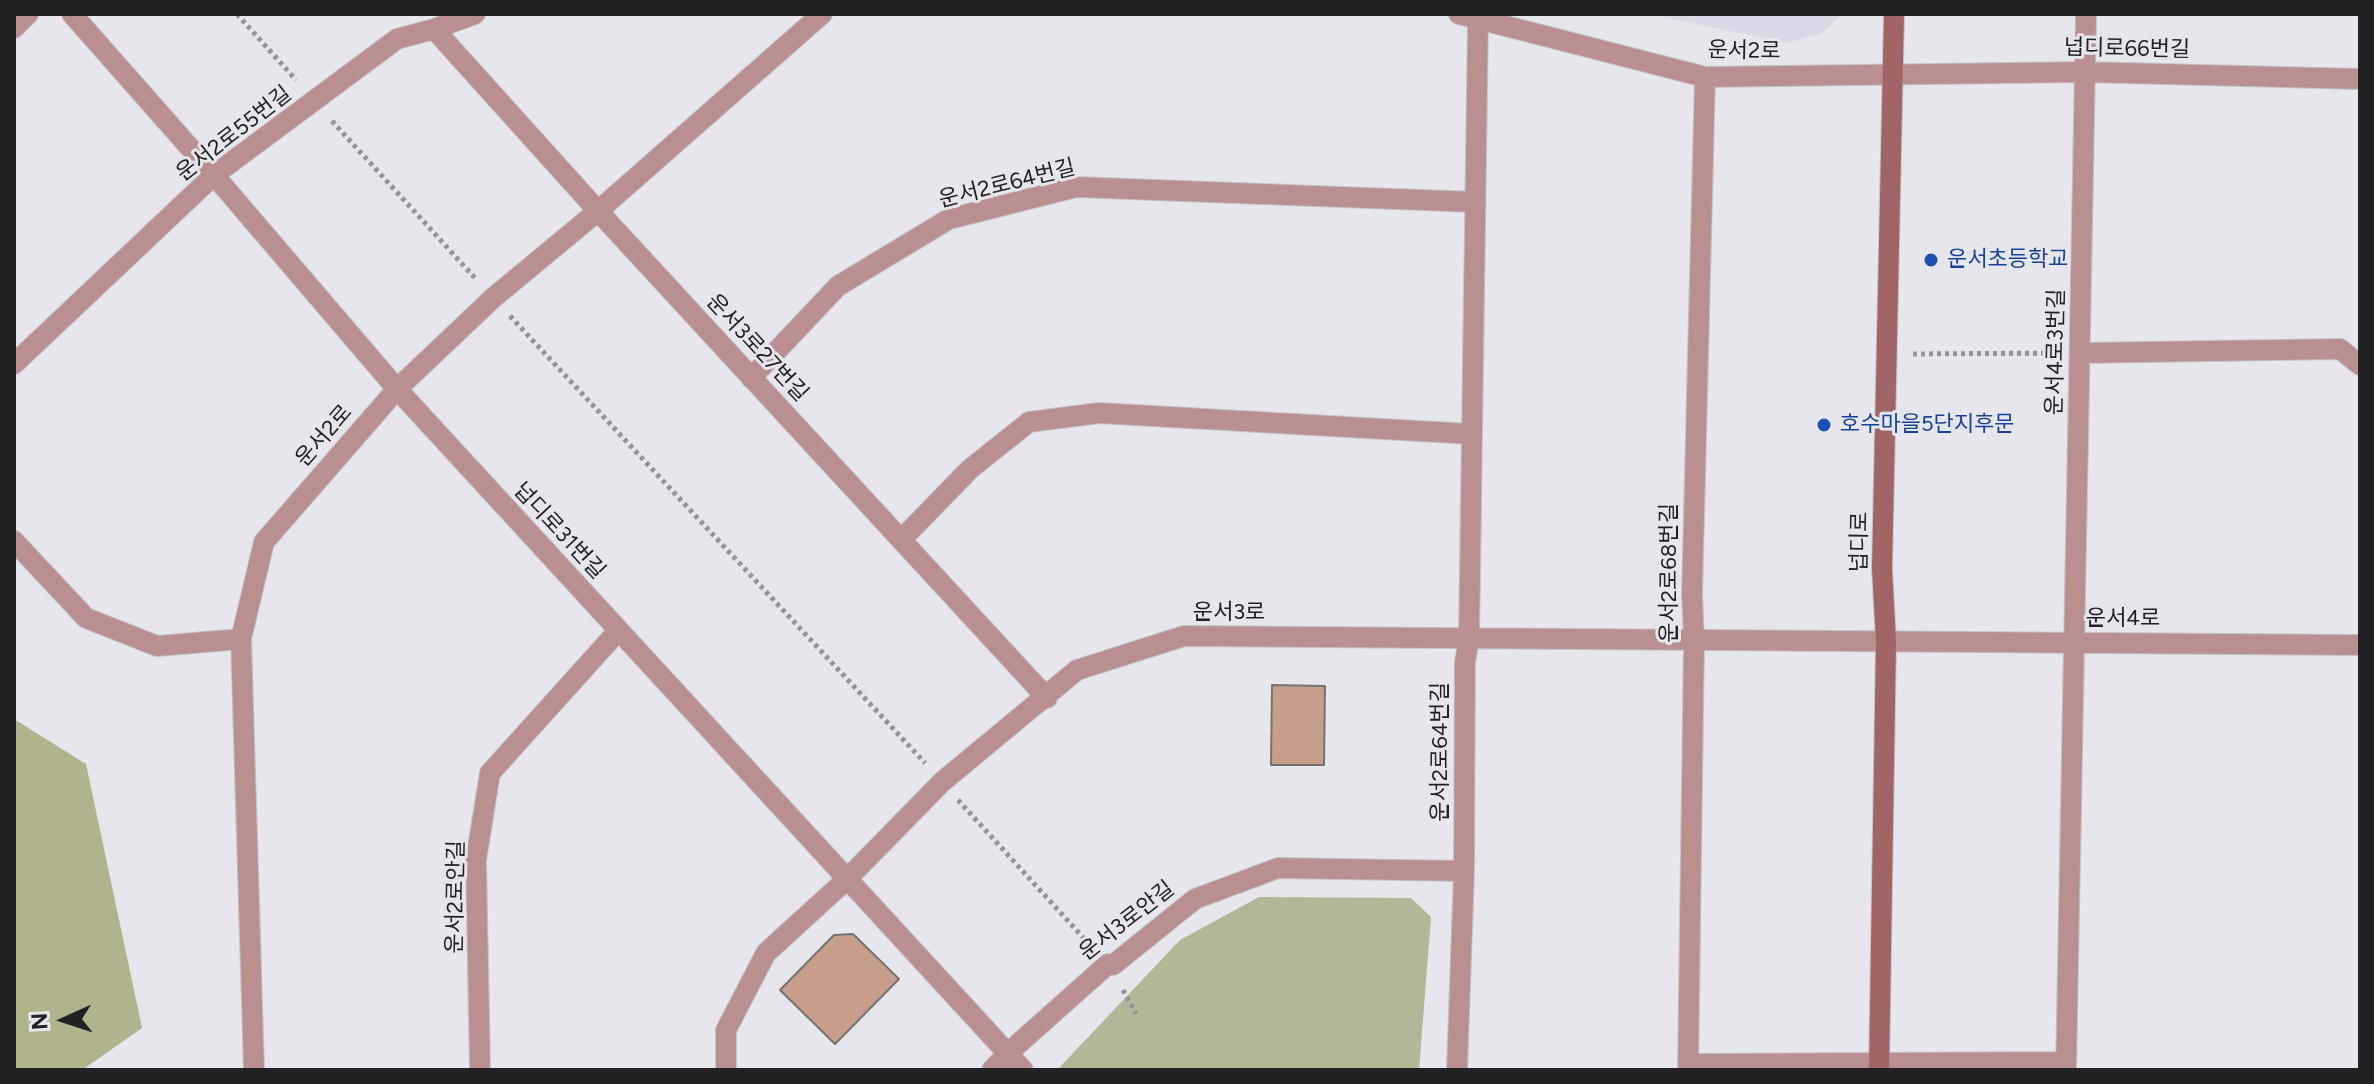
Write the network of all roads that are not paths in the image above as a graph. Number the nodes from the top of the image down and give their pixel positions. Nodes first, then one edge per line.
1 (28, 14) edge
2 (72, 14) edge
3 (475, 14) edge
4 (822, 14) edge
5 (1894, 14) edge
6 (2086, 14) edge
7 (1468, 16) edge
8 (14, 28) edge
9 (434, 29) junction
10 (2085, 72) junction
11 (1893, 75) junction
12 (1705, 77) junction
13 (2360, 79) edge
14 (214, 175) junction
15 (1475, 202) junction
16 (598, 211) junction
17 (2080, 353) junction
18 (14, 364) edge
19 (2360, 365) edge
20 (751, 378) junction
21 (397, 389) junction
22 (1472, 434) junction
23 (901, 540) junction
24 (14, 541) edge
25 (618, 631) junction
26 (1469, 638) junction
27 (241, 639) junction
28 (1694, 640) junction
29 (1886, 642) junction
30 (2075, 643) junction
31 (2360, 645) edge
32 (1047, 698) junction
33 (1464, 871) junction
34 (846, 880) junction
35 (1008, 1053) junction
36 (2066, 1066) edge
37 (1688, 1067) edge
38 (1879, 1067) edge
39 (254, 1070) edge
40 (480, 1070) edge
41 (726, 1070) edge
42 (992, 1070) edge
43 (1023, 1070) edge
44 (1457, 1070) edge

1 - 8 street
2 - 14 street, 넙디로31번길
3 - 9 street, 운서2로55번길
4 - 16 street, 운서2로
5 - 11 street, 넙디로
6 - 10 street, 운서4로3번길
7 - 12 street, 운서2로
7 - 15 street, 운서2로64번길
9 - 14 street, 운서2로55번길
9 - 16 street, 운서3로27번길
10 - 11 street, 넙디로66번길
10 - 13 street, 넙디로66번길
10 - 17 street, 운서4로3번길
11 - 12 street, 운서2로
11 - 29 street, 넙디로
12 - 28 street, 운서2로68번길
14 - 18 street, 운서2로55번길
14 - 21 street, 넙디로31번길
15 - 20 street, 운서2로64번길
15 - 22 street, 운서2로64번길
16 - 20 street, 운서3로27번길
16 - 21 street, 운서2로
17 - 19 street
17 - 30 street, 운서4로3번길
20 - 23 street, 운서3로27번길
21 - 25 street, 넙디로31번길
21 - 27 street, 운서2로
22 - 23 street
22 - 26 street, 운서2로64번길
23 - 32 street, 운서3로27번길
24 - 27 street
25 - 34 street, 넙디로31번길
25 - 40 street, 운서2로안길
26 - 28 street, 운서3로
26 - 32 street, 운서3로
26 - 33 street, 운서2로64번길
27 - 39 street, 운서2로
28 - 29 street, 운서3로
28 - 37 street, 운서2로68번길
29 - 30 street, 운서4로
29 - 38 street, 넙디로
30 - 31 street, 운서4로
30 - 36 street, 운서4로3번길
32 - 34 street, 운서3로
33 - 35 street, 운서3로안길
33 - 44 street, 운서2로64번길
34 - 35 street, 넙디로31번길
34 - 41 street, 운서3로
35 - 42 street, 운서3로안길
35 - 43 street, 넙디로31번길
36 - 38 street
37 - 38 street

